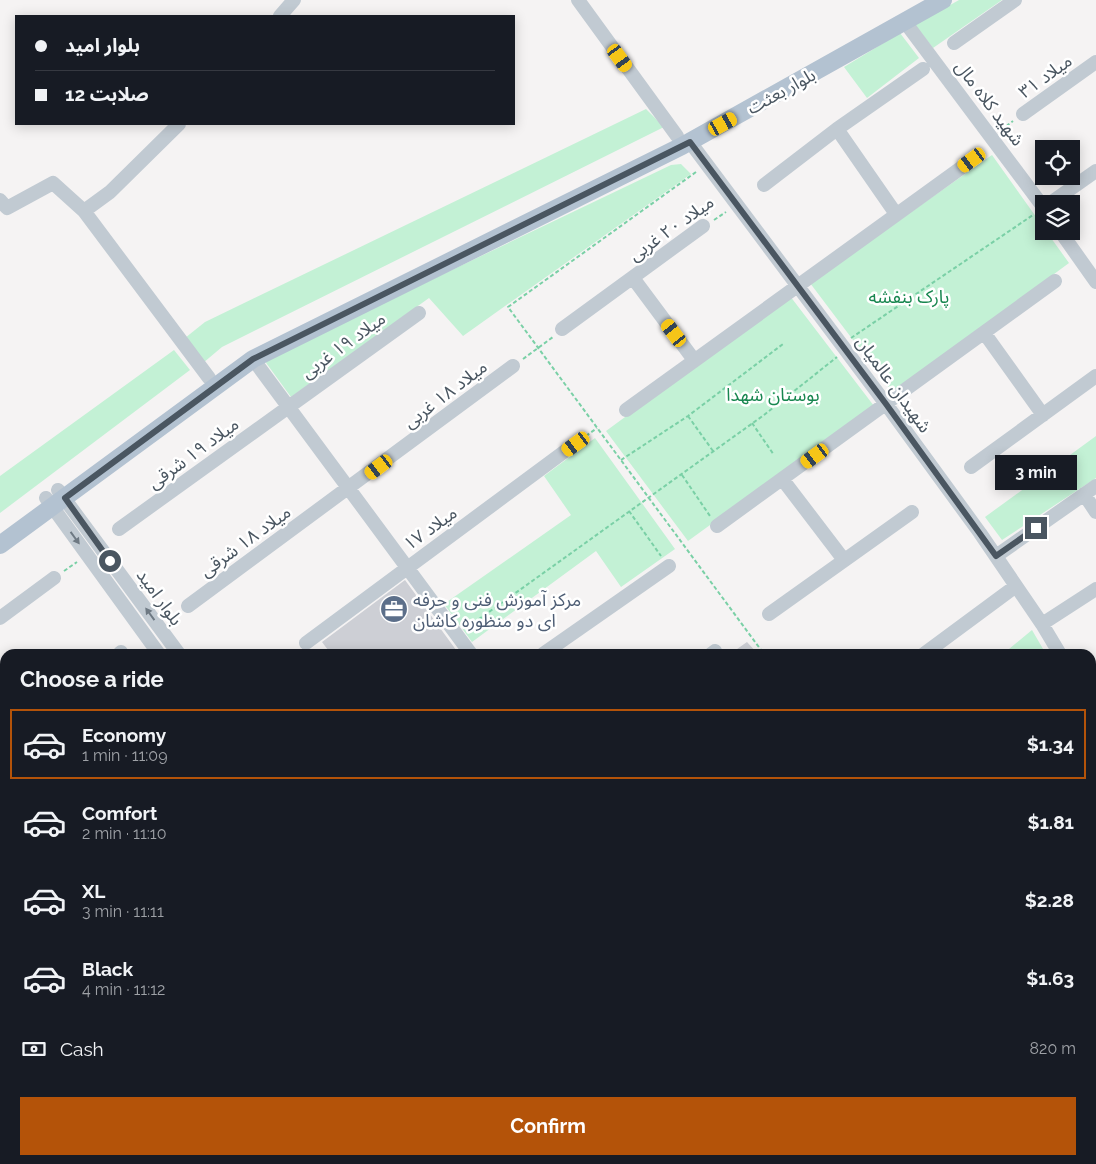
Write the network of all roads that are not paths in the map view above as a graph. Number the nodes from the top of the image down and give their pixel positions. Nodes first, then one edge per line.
1 (294, 0) edge
2 (578, 0) edge
3 (920, 0) edge
4 (943, 0) edge
5 (1015, 0) edge
6 (281, 15) edge
7 (905, 22) junction
8 (954, 43) dead end
9 (1096, 62) edge
10 (923, 69) dead end
11 (1023, 114) road end
12 (178, 125) edge
13 (837, 129) junction
14 (684, 139) junction
15 (972, 160) dead end
16 (1096, 171) edge
17 (764, 185) dead end
18 (1062, 195) edge
19 (1035, 196) edge
20 (0, 200) edge
21 (84, 211) junction
22 (896, 214) junction
23 (703, 226) road end
24 (1066, 240) edge
25 (633, 278) junction
26 (1095, 280) edge
27 (1055, 281) dead end
28 (797, 285) junction
29 (419, 313) dead end
30 (562, 329) road end
31 (985, 334) junction
32 (253, 359) junction
33 (694, 360) junction
34 (513, 366) road end
35 (1096, 376) edge
36 (209, 378) junction
37 (886, 404) junction
38 (289, 408) junction
39 (626, 410) dead end
40 (1042, 415) junction
41 (576, 444) dead end
42 (971, 467) dead end
43 (782, 480) junction
44 (1096, 486) edge
45 (349, 489) junction
46 (1084, 494) junction
47 (55, 498) junction
48 (912, 512) dead end
49 (1096, 512) edge
50 (717, 526) road end
51 (119, 529) dead end
52 (0, 532) edge
53 (0, 545) edge
54 (996, 556) junction
55 (844, 560) junction
56 (669, 566) road end
57 (407, 568) junction
58 (54, 578) road end
59 (1016, 586) junction
60 (1096, 589) edge
61 (188, 606) road end
62 (769, 614) dead end
63 (0, 618) edge
64 (1042, 624) junction
65 (306, 643) dead end
66 (156, 649) edge
67 (174, 649) edge
68 (467, 649) edge
69 (550, 649) edge
70 (931, 649) edge
71 (1057, 649) edge

1 - 6 street
2 - 14 street, شهیدان عالمیان
3 - 14 main road, بلوار بعثت
4 - 7 main road, بلوار بعثت
5 - 8 street
7 - 14 main road, بلوار بعثت
7 - 19 street, شهید کلاه مال
9 - 11 street, میلاد ۳۱
10 - 13 street
12 - 21 street
13 - 17 street
13 - 22 street
14 - 28 street, شهیدان عالمیان
14 - 32 main road, بلوار بعثت
14 - 36 main road, بلوار بعثت
15 - 22 street
16 - 18 street
20 - 21 street
21 - 36 street
22 - 28 street
23 - 25 street, میلاد ۲۰ غربی
24 - 26 street
25 - 30 street, میلاد ۲۰ غربی
25 - 33 street
27 - 31 street
28 - 33 street
28 - 37 street, شهیدان عالمیان
29 - 38 street, میلاد ۱۹ غربی
31 - 37 street
31 - 40 street
32 - 38 street
32 - 47 main road, بلوار بعثت
33 - 39 street
34 - 45 street, میلاد ۱۸ غربی
35 - 40 street
36 - 47 main road, بلوار بعثت
37 - 43 street
37 - 54 street, شهیدان عالمیان
38 - 45 street
38 - 51 street, میلاد ۱۹ شرقی
40 - 42 street
41 - 57 street, میلاد ۱۷
43 - 50 street
43 - 55 street
44 - 46 street
45 - 57 street
45 - 61 street, میلاد ۱۸ شرقی
46 - 49 street
46 - 54 street
47 - 52 main road, بلوار بعثت
47 - 53 main road, بلوار بعثت
47 -> 66 street, بلوار امید
67 -> 47 street, بلوار امید
48 - 55 street
54 - 59 street, شهیدان عالمیان
55 - 62 street
56 - 69 street
57 - 65 street, میلاد ۱۷
57 - 68 street
58 - 63 street
59 - 64 street, شهیدان عالمیان
59 - 70 street
60 - 64 street
64 - 71 street, شهیدان عالمیان

